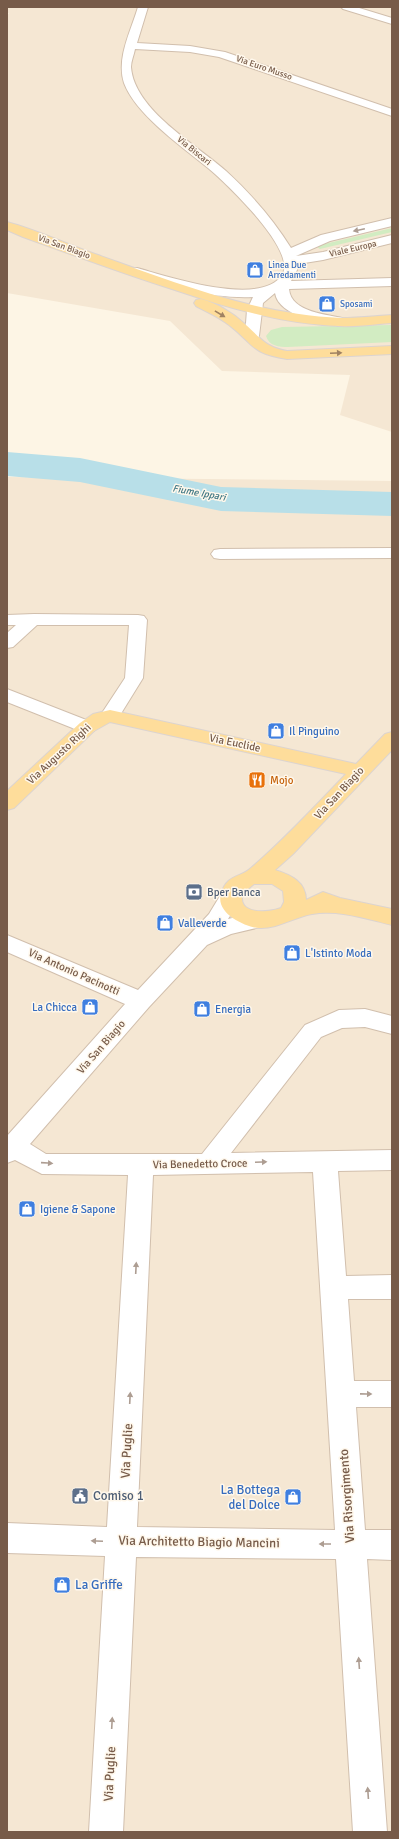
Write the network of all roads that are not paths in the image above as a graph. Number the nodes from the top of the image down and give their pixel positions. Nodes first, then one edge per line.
1 (143, 7) edge
2 (346, 7) edge
3 (392, 21) edge
4 (131, 46) junction
5 (392, 113) edge
6 (392, 222) edge
7 (7, 226) edge
8 (275, 234) junction
9 (326, 237) junction
10 (392, 239) edge
11 (289, 258) junction
12 (121, 269) junction
13 (392, 282) edge
14 (275, 288) junction
15 (255, 309) junction
16 (392, 319) edge
17 (341, 322) junction
18 (252, 338) junction
19 (392, 350) edge
20 (392, 553) edge
21 (220, 554) dead end
22 (7, 620) edge
23 (34, 620) junction
24 (7, 643) edge
25 (7, 695) edge
26 (110, 716) junction
27 (87, 727) junction
28 (392, 738) edge
29 (360, 770) junction
30 (9, 799) edge
31 (286, 849) junction
32 (256, 876) junction
33 (290, 886) junction
34 (231, 896) junction
35 (336, 905) junction
36 (289, 912) junction
37 (392, 917) edge
38 (257, 920) junction
39 (7, 942) edge
40 (197, 942) junction
41 (141, 1001) junction
42 (392, 1025) edge
43 (10, 1150) edge
44 (325, 1160) junction
45 (392, 1160) edge
46 (208, 1164) junction
47 (141, 1165) junction
48 (392, 1287) edge
49 (333, 1288) junction
50 (340, 1394) junction
51 (392, 1394) edge
52 (7, 1538) edge
53 (122, 1542) junction
54 (350, 1544) junction
55 (392, 1545) edge
56 (106, 1832) edge
57 (370, 1832) edge

1 - 4 street, Via Biscari
2 - 3 street
4 - 5 street, Via Euro Musso
4 - 8 street, Via Biscari
6 -> 9 street, Viale Europa
7 - 12 main road, Via San Biagio
8 - 9 street
8 - 11 street, Via Biscari
9 - 11 street
10 - 11 street, Viale Europa
11 - 14 street
12 - 14 street
12 - 15 main road
12 -> 18 main road
13 - 14 street
14 - 15 street
14 - 17 street
15 - 17 main road
15 - 18 street
16 - 17 main road
17 - 18 main road
18 -> 19 main road
20 - 21 street
22 - 23 street
23 - 24 street
23 - 26 street
25 - 27 street
26 - 27 main road, Via Augusto Righi
26 - 29 main road, Via Euclide
27 - 30 main road, Via Augusto Righi
28 - 29 main road, Via San Biagio
29 - 31 main road, Via San Biagio
31 - 32 main road, Via San Biagio
31 - 33 main road
32 - 33 main road
32 - 34 main road
33 - 35 main road
33 - 36 main road
34 - 38 main road
34 - 40 street, Via San Biagio
35 - 36 main road
35 - 37 main road
36 - 38 main road
38 - 40 street
39 - 41 street, Via Antonio Pacinotti
40 - 41 street, Via San Biagio
41 - 43 street, Via San Biagio
42 - 46 street
43 -> 47 street, Via Benedetto Croce
44 - 45 street, Via Benedetto Croce
46 -> 44 street, Via Benedetto Croce
44 - 49 street, Via Risorgimento
46 - 47 street, Via Benedetto Croce
53 -> 47 street, Via Puglie
48 - 49 street
49 - 50 street, Via Risorgimento
50 -> 51 street
50 - 54 street, Via Risorgimento
53 -> 52 street, Via Architetto Biagio Mancini
54 -> 53 street, Via Architetto Biagio Mancini
56 -> 53 street, Via Puglie
54 - 55 street, Via Architetto Biagio Mancini
57 -> 54 street, Via Risorgimento

